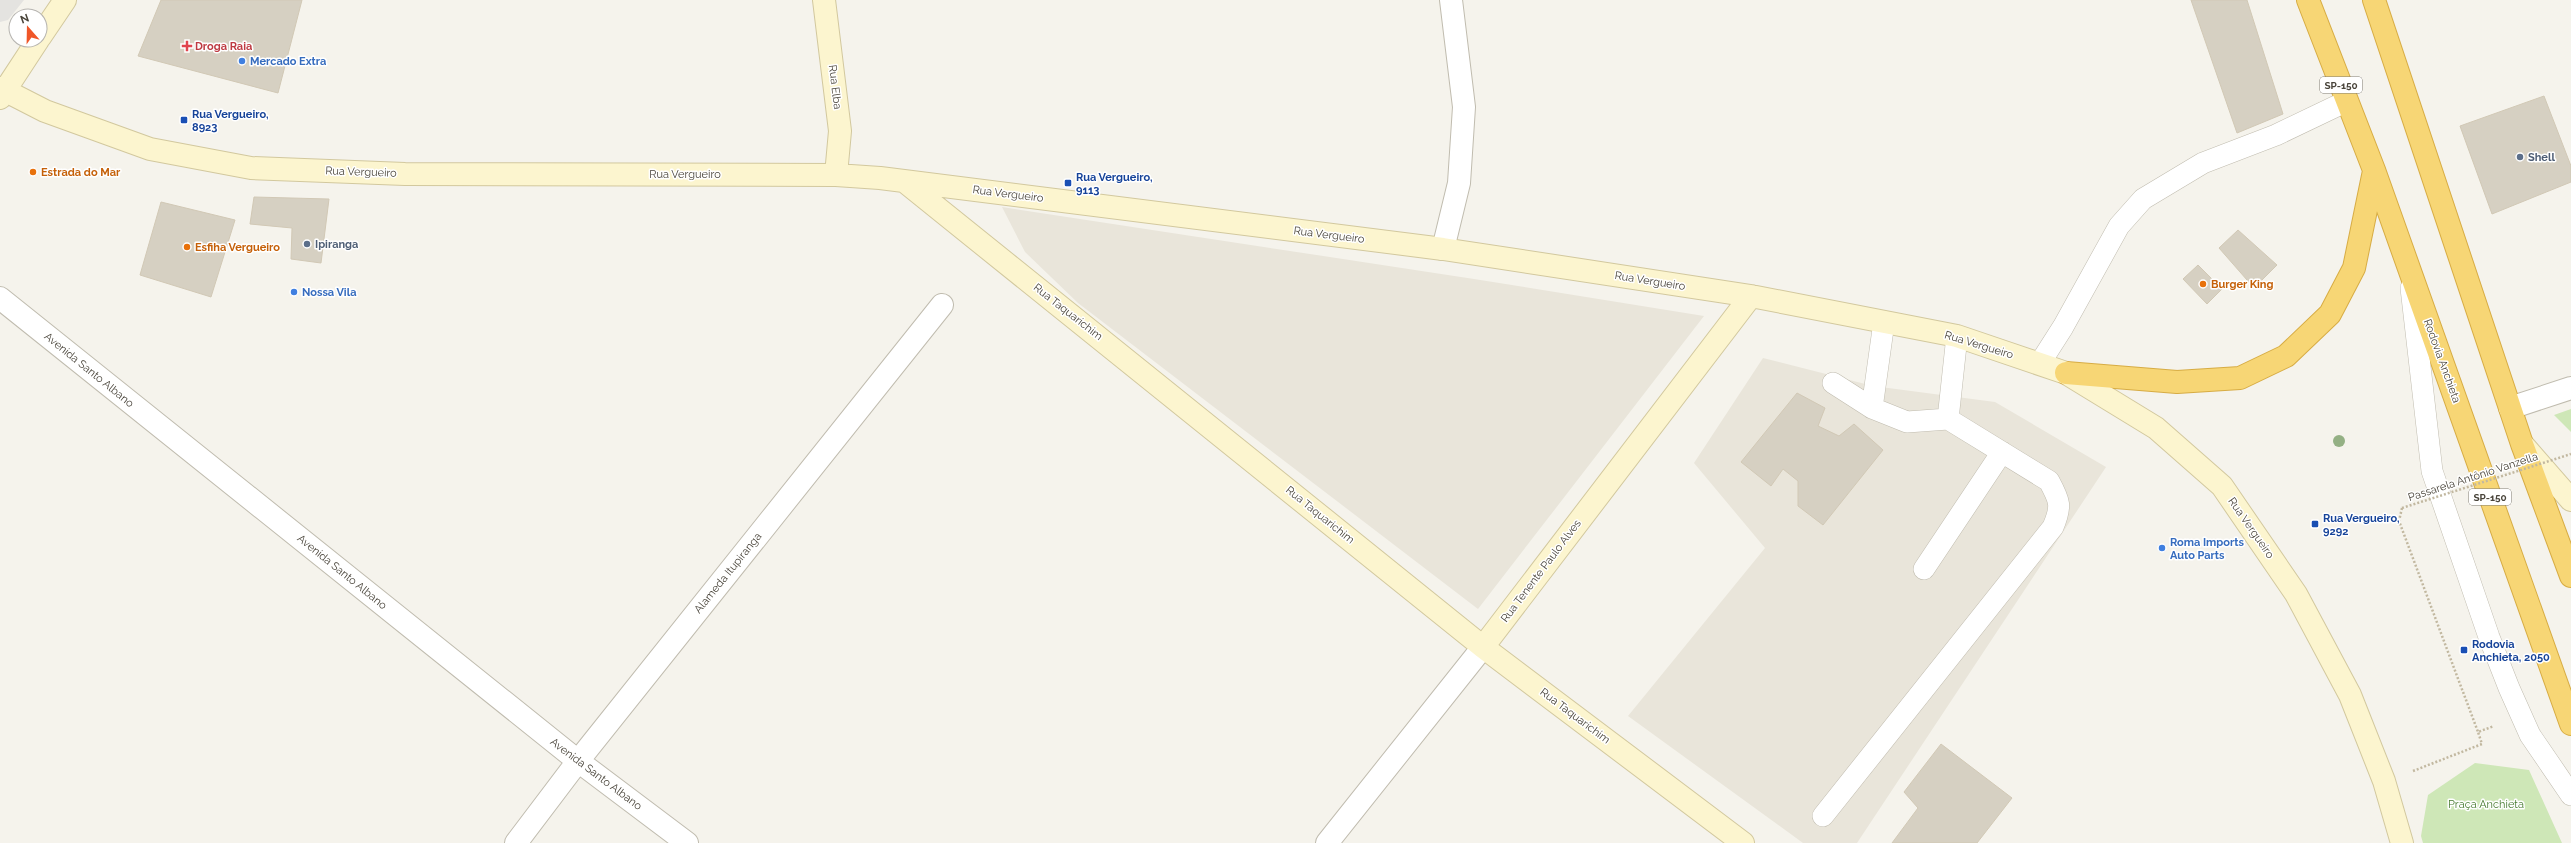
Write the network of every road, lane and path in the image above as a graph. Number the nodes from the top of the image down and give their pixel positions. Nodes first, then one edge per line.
1 (66, 0) edge
2 (824, 0) edge
3 (1451, 0) edge
4 (2308, 0) edge
5 (2374, 0) edge
6 (48, 25) edge
7 (32, 48) edge
8 (2, 92) edge
9 (2346, 101) junction
10 (2374, 170) junction
11 (836, 175) junction
12 (904, 181) junction
13 (1443, 249) junction
14 (2409, 270) junction
15 (1751, 296) junction
16 (0, 298) edge
17 (942, 305) dead end
18 (1884, 322) junction
19 (1957, 336) junction
20 (2040, 363) junction
21 (2066, 373) junction
22 (1833, 383) dead end
23 (2571, 388) edge
24 (1872, 408) junction
25 (2510, 408) junction
26 (1948, 419) junction
27 (2522, 444) junction
28 (2002, 452) junction
29 (2571, 454) edge
30 (2571, 500) edge
31 (1924, 569) dead end
32 (2571, 576) edge
33 (1483, 647) junction
34 (2521, 715) junction
35 (2571, 724) edge
36 (2478, 732) junction
37 (578, 761) junction
38 (2384, 781) junction
39 (2571, 795) edge
40 (1823, 816) dead end
41 (516, 843) edge
42 (687, 843) edge
43 (1326, 843) edge
44 (1742, 843) edge
45 (2402, 843) edge

1 - 6 main road
2 - 11 main road, Rua Elba
3 - 13 street
4 - 9 highway, Rodovia Anchieta / SP-150
5 - 25 highway
7 - 8 main road
8 - 11 main road, Rua Vergueiro
9 - 10 highway, Rodovia Anchieta / SP-150
9 - 20 lane
10 - 14 highway, Rodovia Anchieta / SP-150
10 - 21 highway
11 - 12 main road, Rua Vergueiro
12 - 13 main road, Rua Vergueiro
12 - 33 main road, Rua Taquarichim
13 - 15 main road, Rua Vergueiro
14 - 34 lane
14 - 35 highway, Rodovia Anchieta / SP-150
15 - 18 main road, Rua Vergueiro
15 - 33 main road, Rua Tenente Paulo Alves
16 - 37 street, Avenida Santo Albano
17 - 37 street, Alameda Itupiranga
18 - 19 main road, Rua Vergueiro
18 - 24 lane
19 - 20 main road, Rua Vergueiro
19 - 26 lane
20 - 21 main road, Rua Vergueiro
21 - 38 main road, Rua Vergueiro
22 - 24 lane
23 - 25 street
24 - 26 lane
25 - 27 highway
26 - 28 lane
27 - 30 main road
27 - 32 highway
28 - 31 lane
28 - 40 lane
29 - 36 path, Passarela Antônio Vanzella, bridge
33 - 43 street, Rua Tenente Paulo Alves
33 - 44 main road, Rua Taquarichim
34 - 36 path
34 - 39 lane
36 - 38 path
37 - 41 street, Alameda Itupiranga
37 - 42 street, Avenida Santo Albano
38 - 45 main road, Rua Vergueiro

